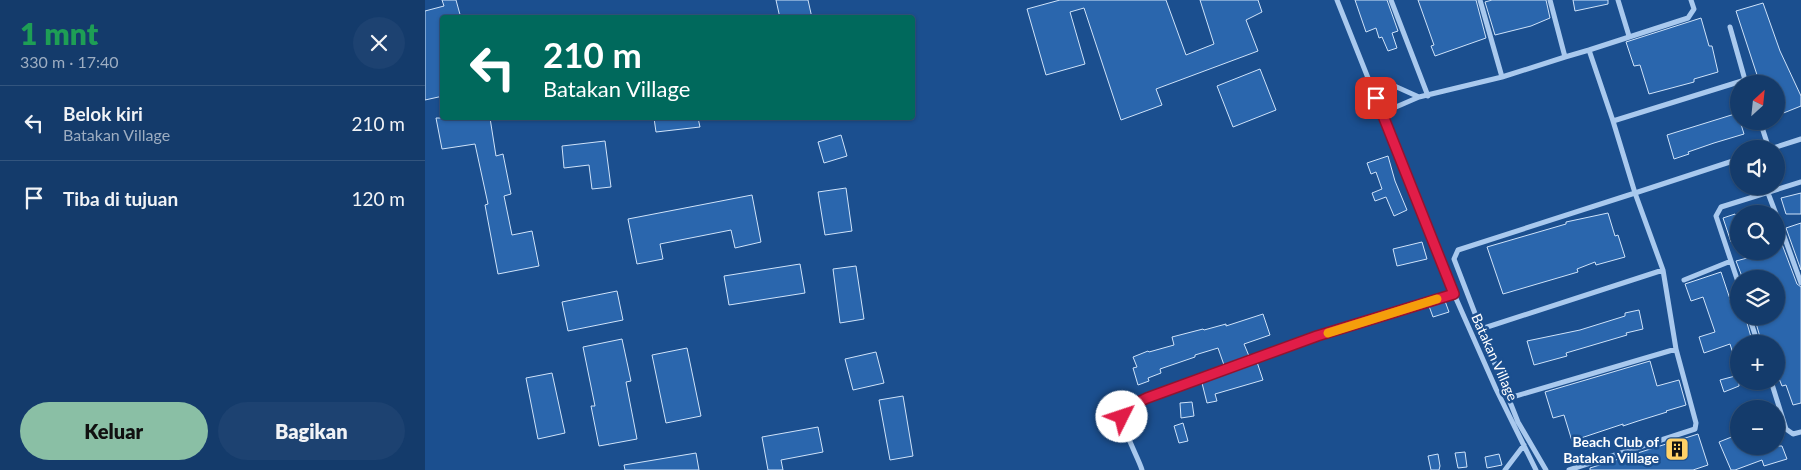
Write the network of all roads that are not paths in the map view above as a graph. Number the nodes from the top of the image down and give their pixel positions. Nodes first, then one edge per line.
1 (1337, 0) edge
2 (1391, 0) edge
3 (1480, 0) edge
4 (1550, 0) edge
5 (1618, 0) edge
6 (1691, 0) edge
7 (1730, 27) dead end
8 (1629, 36) junction
9 (1589, 50) junction
10 (1565, 56) junction
11 (1744, 75) edge
12 (1502, 76) junction
13 (1370, 83) junction
14 (1730, 87) edge
15 (1428, 96) junction
16 (1419, 97) junction
17 (1382, 113) junction
18 (1613, 121) junction
19 (1801, 139) edge
20 (1785, 144) edge
21 (1730, 162) edge
22 (1801, 182) edge
23 (1785, 187) edge
24 (1635, 193) junction
25 (1761, 195) edge
26 (1785, 239) edge
27 (1731, 261) junction
28 (1663, 270) junction
29 (1734, 270) edge
30 (1684, 280) dead end
31 (1801, 283) edge
32 (1454, 294) junction
33 (1481, 329) junction
34 (1676, 349) junction
35 (1774, 390) edge
36 (1509, 398) junction
37 (1801, 432) edge
38 (1523, 446) junction
39 (1142, 470) edge
40 (1505, 470) edge
41 (1536, 470) edge
42 (1546, 470) edge
43 (1569, 470) edge

1 - 13 street, Batakan Village
2 - 15 street
3 - 12 street
4 - 10 street
5 - 8 street
6 - 8 street
7 - 11 street
8 - 9 street
9 - 10 street
9 - 18 street
10 - 12 street
12 - 15 street
13 - 16 street
13 - 17 street, Batakan Village
14 - 18 street
15 - 16 street
16 - 17 street
17 - 32 street, Batakan Village
18 - 24 street
19 - 20 street
21 - 24 street
22 - 23 street
24 - 28 street
24 - 33 street
25 - 27 street
26 - 31 street
27 - 29 street
27 - 30 street
28 - 33 street
28 - 34 street
32 - 38 street, Batakan Village
32 - 39 street
33 - 36 street
34 - 36 street
34 - 43 street
35 - 37 street
36 - 42 street
38 - 40 street
38 - 41 street, Batakan Village

